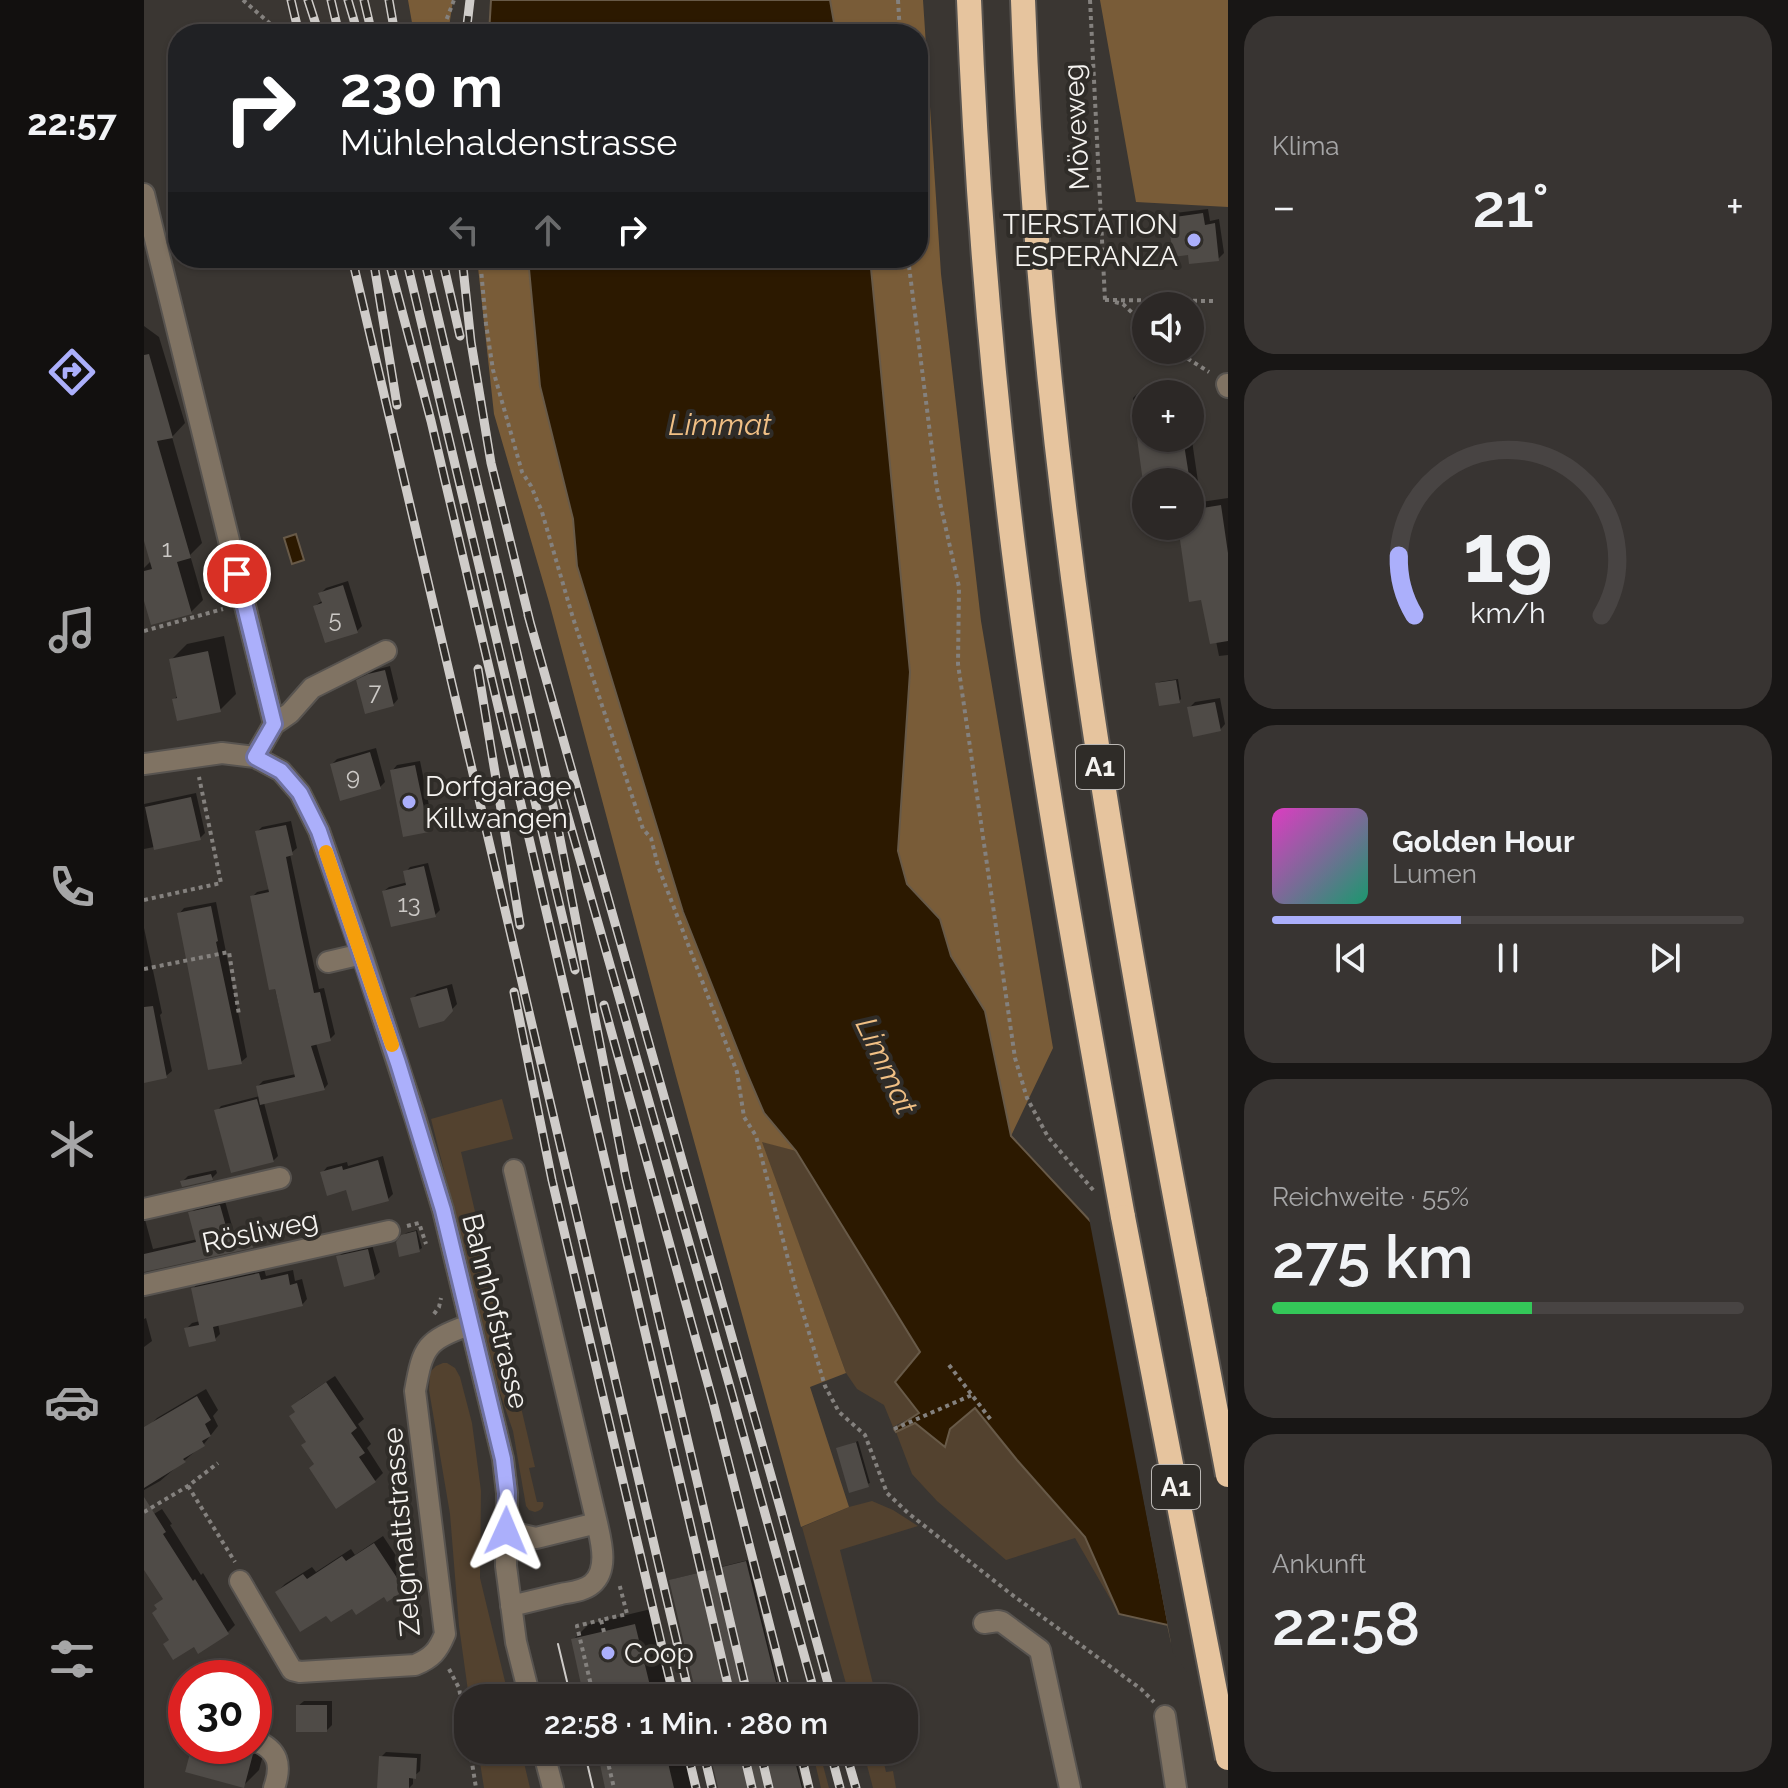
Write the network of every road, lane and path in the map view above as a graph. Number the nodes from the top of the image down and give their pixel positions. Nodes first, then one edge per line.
1 (243, 0) edge
2 (454, 0) edge
3 (898, 0) edge
4 (969, 0) edge
5 (1023, 0) edge
6 (1090, 0) edge
7 (271, 24) edge
8 (445, 24) edge
9 (899, 24) edge
10 (144, 194) edge
11 (481, 268) edge
12 (909, 268) edge
13 (1105, 300) junction
14 (1214, 301) dead end
15 (1132, 313) edge
16 (1195, 364) edge
17 (1227, 386) edge
18 (244, 604) junction
19 (144, 631) edge
20 (386, 651) dead end
21 (274, 724) junction
22 (195, 755) junction
23 (255, 757) junction
24 (144, 764) edge
25 (144, 900) edge
26 (362, 954) junction
27 (328, 962) dead end
28 (144, 969) edge
29 (239, 1015) dead end
30 (514, 1170) dead end
31 (280, 1178) dead end
32 (1098, 1196) dead end
33 (144, 1209) edge
34 (389, 1231) dead end
35 (144, 1285) edge
36 (469, 1325) junction
37 (949, 1365) dead end
38 (972, 1395) junction
39 (991, 1420) dead end
40 (894, 1429) dead end
41 (218, 1463) dead end
42 (1228, 1475) edge
43 (188, 1486) junction
44 (144, 1512) edge
45 (597, 1523) junction
46 (506, 1531) junction
47 (240, 1581) joint
48 (511, 1606) junction
49 (627, 1614) dead end
50 (601, 1620) junction
51 (984, 1623) dead end
52 (604, 1632) dead end
53 (439, 1649) junction
54 (457, 1684) edge
55 (526, 1684) edge
56 (591, 1684) edge
57 (1165, 1716) joint
58 (272, 1753) edge
59 (1228, 1758) edge
60 (472, 1764) edge
61 (547, 1764) edge
62 (608, 1764) edge
63 (274, 1788) edge
64 (476, 1788) edge
65 (553, 1788) edge
66 (614, 1788) edge
67 (1070, 1788) edge
68 (1176, 1788) edge

1 - 7 path
2 - 8 path
3 - 9 path
4 - 59 highway, A1, bridge
5 - 42 highway, A1, bridge
6 - 13 path, Möveweg
10 - 18 street
11 - 57 path
12 - 32 path
13 - 14 path
13 - 15 path
16 - 17 path
18 - 19 path
18 - 21 street
20 - 21 street
21 - 23 street
22 - 23 street, Bahnhofstrasse
22 - 24 street, Bahnhofstrasse
22 - 25 path
23 - 26 street, Bahnhofstrasse
26 - 27 street
26 - 36 street, Bahnhofstrasse
28 - 29 path
30 - 45 street
31 - 33 street
34 - 35 street, Rösliweg
36 - 46 street, Bahnhofstrasse
36 - 53 street, Zelgmattstrasse
37 - 38 path
38 - 39 path
38 - 40 path
41 - 43 path
43 - 44 path
43 - 47 path
45 - 46 street
45 - 48 street
46 - 48 street, Bahnhofstrasse
47 - 53 street, Zelgmattstrasse
48 - 55 street, Bahnhofstrasse
49 - 50 path
50 - 52 path
50 - 56 path
51 - 67 street
53 - 54 path
57 - 68 street
58 - 63 street
60 - 64 path
61 - 65 street
62 - 66 path

